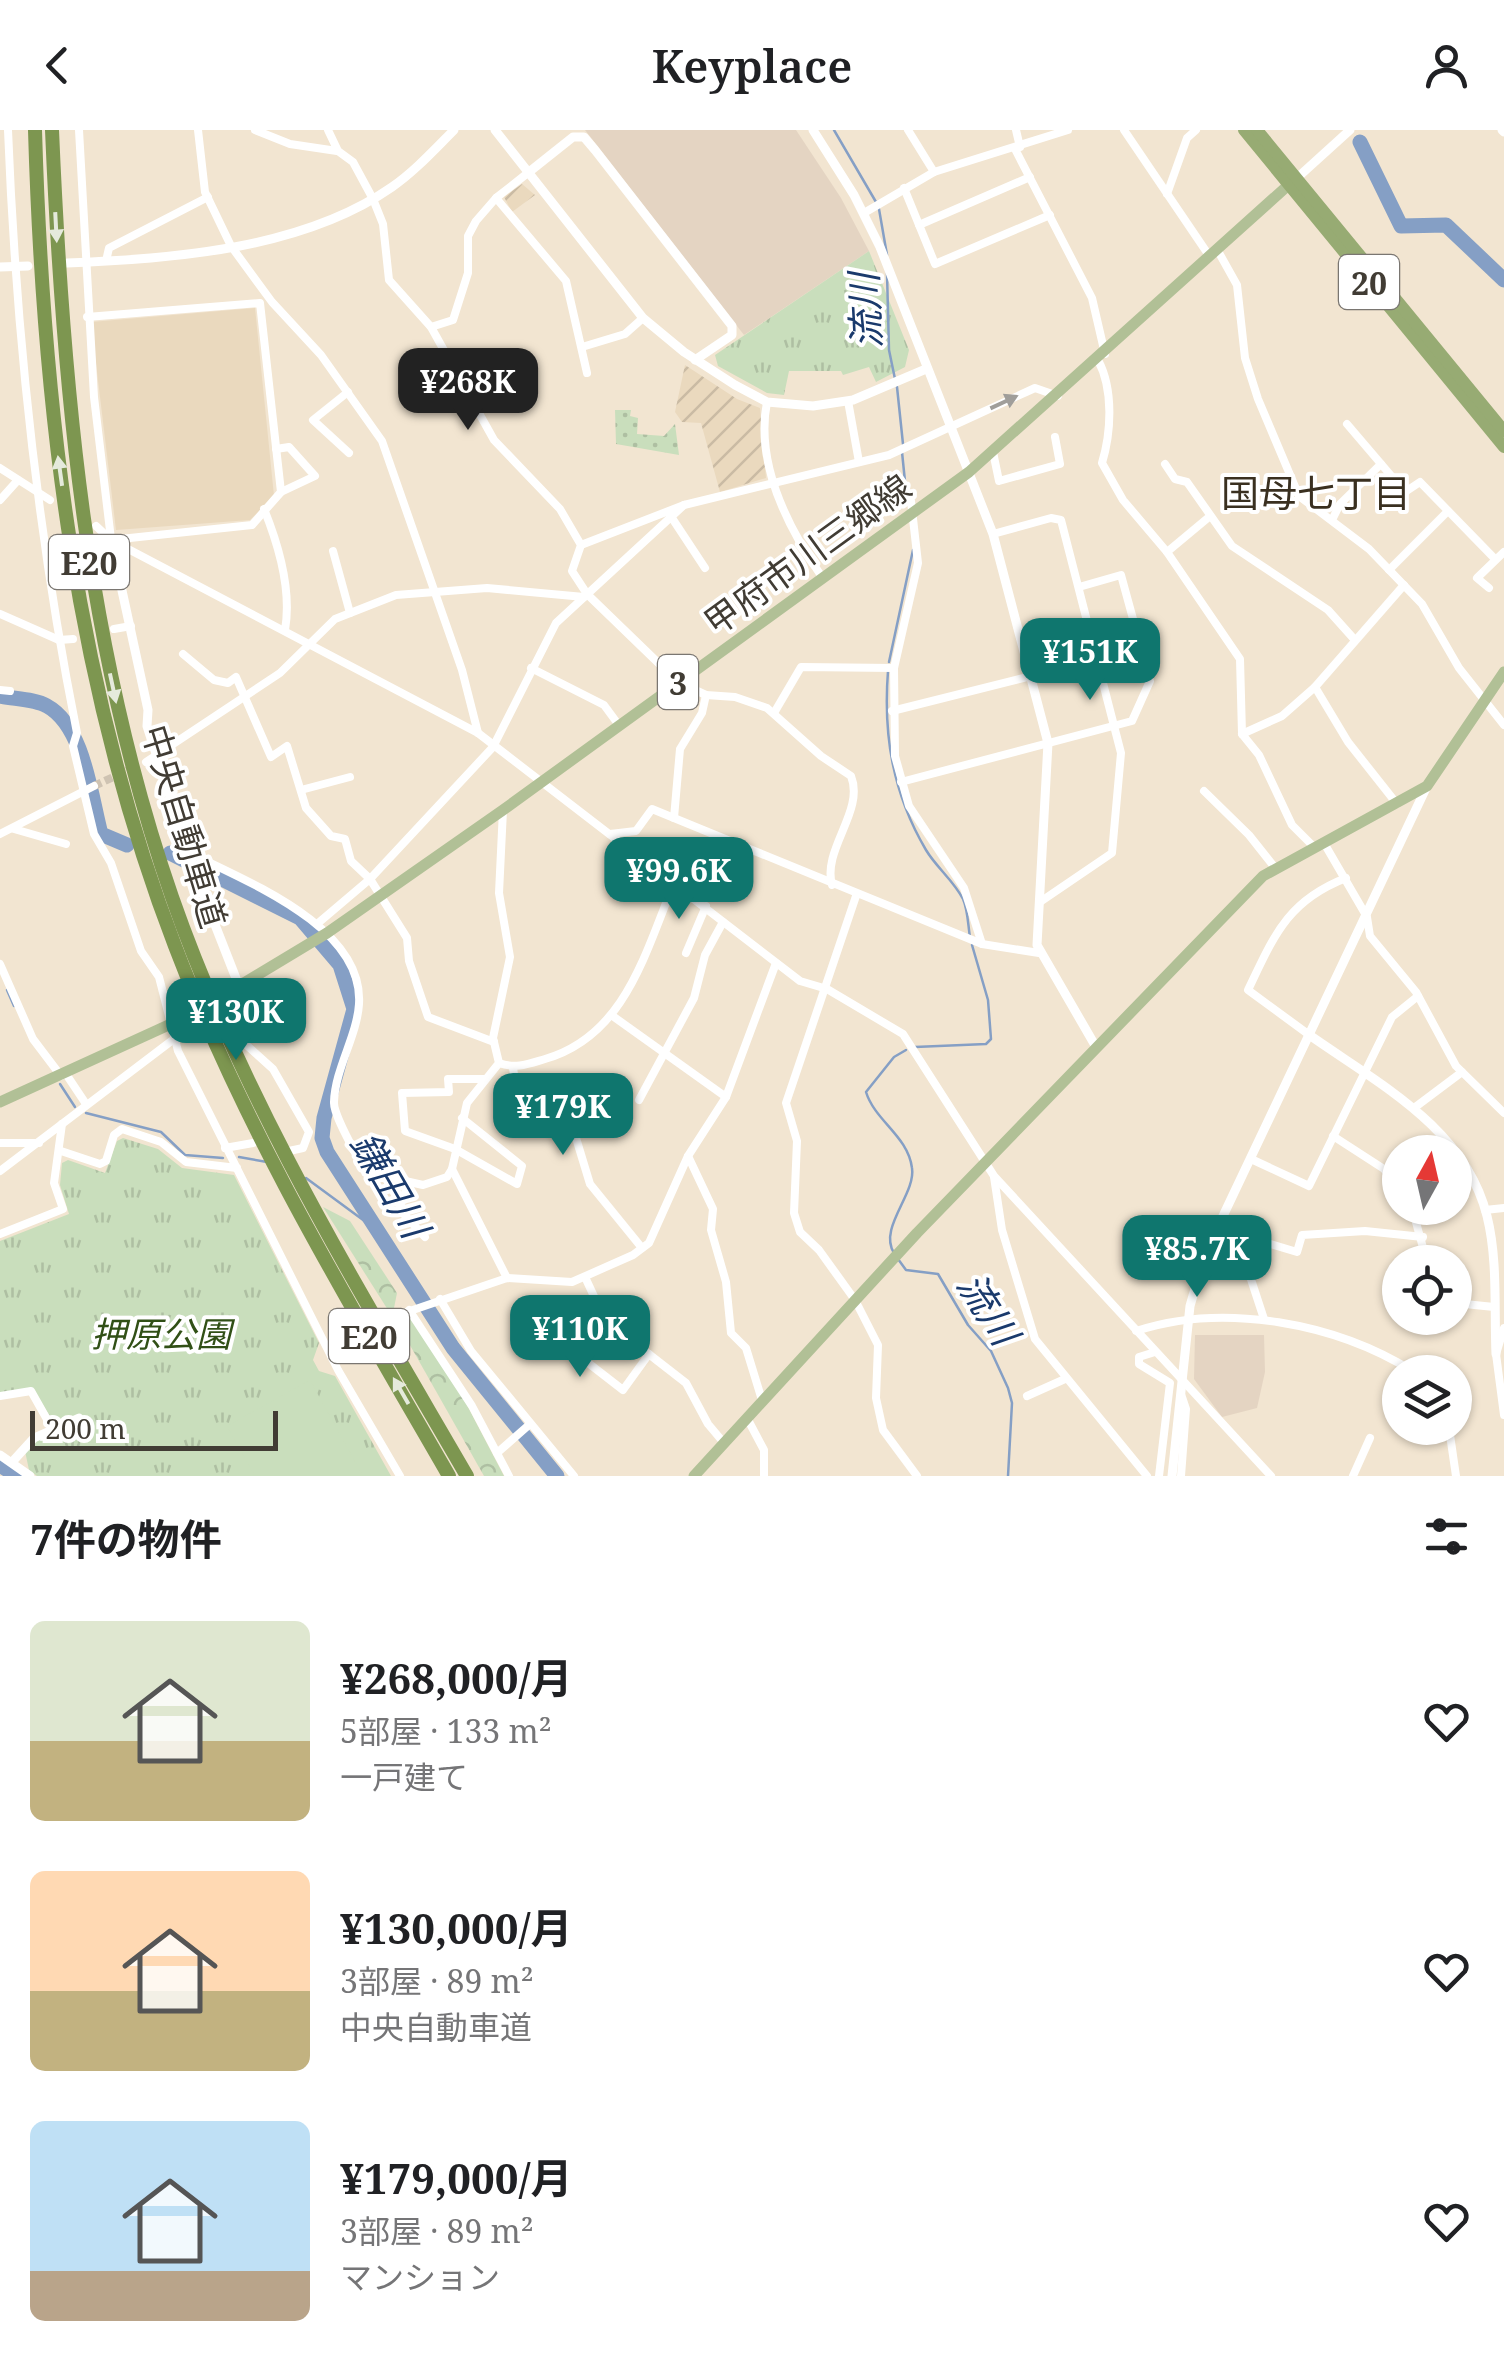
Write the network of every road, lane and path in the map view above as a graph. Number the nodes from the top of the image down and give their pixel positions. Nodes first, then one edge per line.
1 (8, 130) edge
2 (35, 130) edge
3 (52, 130) edge
4 (79, 130) edge
5 (198, 130) edge
6 (255, 130) edge
7 (328, 130) edge
8 (454, 130) edge
9 (494, 130) edge
10 (812, 130) edge
11 (908, 130) edge
12 (1016, 130) edge
13 (1068, 130) edge
14 (1124, 130) edge
15 (1196, 130) edge
16 (1244, 130) edge
17 (1257, 130) edge
18 (1350, 130) edge
19 (1018, 148) junction
20 (338, 151) junction
21 (529, 172) junction
22 (934, 172) junction
23 (1030, 178) junction
24 (1292, 182) junction
25 (904, 188) junction
26 (1167, 194) junction
27 (208, 196) junction
28 (496, 198) junction
29 (373, 199) junction
30 (864, 213) junction
31 (1050, 215) junction
32 (920, 225) junction
33 (231, 246) junction
34 (1214, 254) junction
35 (106, 261) junction
36 (67, 263) dead end
37 (83, 263) junction
38 (28, 266) dead end
39 (14, 267) junction
40 (0, 268) edge
41 (88, 317) junction
42 (643, 318) junction
43 (431, 327) junction
44 (1422, 338) junction
45 (582, 347) junction
46 (1102, 357) junction
47 (695, 360) junction
48 (926, 369) junction
49 (587, 374) dead end
50 (348, 392) junction
51 (1058, 396) junction
52 (848, 401) junction
53 (767, 402) junction
54 (1347, 424) dead end
55 (950, 427) junction
56 (1501, 428) edge
57 (1055, 437) dead end
58 (1504, 447) edge
59 (276, 448) junction
60 (993, 452) junction
61 (348, 453) dead end
62 (1504, 458) edge
63 (859, 462) junction
64 (1165, 464) dead end
65 (1382, 464) junction
66 (0, 468) edge
67 (969, 472) junction
68 (18, 480) junction
69 (775, 482) junction
70 (36, 492) junction
71 (281, 492) junction
72 (0, 500) edge
73 (50, 500) dead end
74 (684, 505) junction
75 (912, 506) junction
76 (264, 509) junction
77 (1448, 511) junction
78 (1209, 516) junction
79 (672, 518) junction
80 (1332, 520) junction
81 (96, 526) dead end
82 (993, 534) junction
83 (111, 540) junction
84 (581, 545) junction
85 (333, 551) dead end
86 (1167, 552) junction
87 (1504, 552) edge
88 (1494, 559) junction
89 (705, 568) dead end
90 (1388, 570) junction
91 (822, 577) junction
92 (1079, 586) junction
93 (1404, 586) junction
94 (1489, 588) dead end
95 (432, 593) junction
96 (585, 596) junction
97 (350, 613) junction
98 (0, 614) edge
99 (130, 626) junction
100 (114, 630) dead end
101 (286, 630) junction
102 (73, 639) dead end
103 (1354, 639) junction
104 (59, 640) junction
105 (310, 644) junction
106 (183, 654) dead end
107 (531, 668) junction
108 (894, 668) junction
109 (1504, 672) edge
110 (1031, 676) junction
111 (678, 682) junction
112 (1315, 687) junction
113 (0, 690) edge
114 (10, 691) dead end
115 (706, 694) junction
116 (242, 698) junction
117 (1483, 698) junction
118 (892, 711) junction
119 (774, 713) junction
120 (618, 724) junction
121 (1504, 725) edge
122 (1115, 726) junction
123 (478, 733) junction
124 (1242, 734) junction
125 (1048, 743) junction
126 (493, 747) junction
127 (158, 756) junction
128 (146, 762) tunnel mouth
129 (350, 777) dead end
130 (902, 782) junction
131 (539, 783) junction
132 (94, 786) tunnel mouth
133 (1428, 786) junction
134 (301, 790) junction
135 (1204, 791) dead end
136 (84, 792) junction
137 (1397, 804) junction
138 (504, 810) junction
139 (674, 818) junction
140 (14, 829) junction
141 (0, 834) edge
142 (610, 834) junction
143 (66, 844) dead end
144 (1320, 845) junction
145 (188, 852) junction
146 (1276, 869) junction
147 (1346, 878) junction
148 (370, 879) junction
149 (674, 884) junction
150 (832, 885) junction
151 (383, 895) junction
152 (856, 896) junction
153 (1040, 902) junction
154 (706, 906) junction
155 (1367, 917) junction
156 (723, 922) junction
157 (322, 929) junction
158 (979, 943) junction
159 (686, 953) dead end
160 (1039, 953) junction
161 (776, 963) junction
162 (0, 964) edge
163 (239, 986) junction
164 (827, 989) junction
165 (1418, 996) junction
166 (614, 1017) junction
167 (173, 1023) junction
168 (1308, 1034) junction
169 (174, 1038) junction
170 (494, 1042) junction
171 (1096, 1047) junction
172 (665, 1052) junction
173 (500, 1063) junction
174 (513, 1068) junction
175 (1462, 1072) junction
176 (1364, 1074) junction
177 (63, 1075) junction
178 (486, 1080) junction
179 (726, 1097) junction
180 (640, 1100) dead end
181 (0, 1102) edge
182 (86, 1104) junction
183 (1414, 1108) junction
184 (1504, 1112) edge
185 (462, 1118) junction
186 (62, 1124) junction
187 (1333, 1136) junction
188 (0, 1144) edge
189 (39, 1144) junction
190 (258, 1146) junction
191 (225, 1148) junction
192 (456, 1149) junction
193 (60, 1151) junction
194 (286, 1152) junction
195 (688, 1156) junction
196 (1250, 1158) junction
197 (984, 1163) junction
198 (238, 1168) junction
199 (1382, 1168) edge
200 (452, 1169) junction
201 (0, 1171) edge
202 (994, 1176) junction
203 (409, 1182) junction
204 (297, 1197) junction
205 (1504, 1208) edge
206 (1485, 1210) junction
207 (1418, 1225) edge
208 (1215, 1231) junction
209 (0, 1234) edge
210 (425, 1237) dead end
211 (1423, 1237) junction
212 (1424, 1245) edge
213 (642, 1248) junction
214 (1244, 1258) junction
215 (586, 1276) junction
216 (507, 1278) junction
217 (438, 1300) junction
218 (855, 1300) junction
219 (1472, 1305) edge
220 (1494, 1307) junction
221 (600, 1308) junction
222 (1188, 1319) junction
223 (1264, 1319) junction
224 (1504, 1328) edge
225 (1136, 1330) junction
226 (348, 1350) dead end
227 (1156, 1352) junction
228 (649, 1354) junction
229 (1496, 1354) junction
230 (332, 1358) junction
231 (1382, 1358) edge
232 (1181, 1376) junction
233 (1065, 1379) junction
234 (1180, 1390) junction
235 (0, 1396) edge
236 (1028, 1396) dead end
237 (762, 1400) junction
238 (1504, 1415) edge
239 (79, 1418) dead end
240 (747, 1418) junction
241 (530, 1424) junction
242 (53, 1430) junction
243 (1370, 1438) dead end
244 (724, 1443) junction
245 (1451, 1445) edge
246 (497, 1454) junction
247 (0, 1455) edge
248 (13, 1461) junction
249 (1140, 1475) edge
250 (30, 1476) edge
251 (400, 1476) edge
252 (450, 1476) edge
253 (467, 1476) edge
254 (509, 1476) edge
255 (574, 1476) edge
256 (694, 1476) edge
257 (764, 1476) edge
258 (917, 1476) edge
259 (1159, 1476) edge
260 (1172, 1476) edge
261 (1180, 1476) edge
262 (1271, 1476) edge
263 (1353, 1476) edge
264 (1456, 1476) edge

1 - 39 street
190 -> 2 highway, 中央自動車道 / E20
3 -> 194 highway, 中央自動車道 / E20
4 - 37 street
5 - 27 street
6 - 20 street
7 - 20 street
8 - 29 street
9 - 21 street
10 - 30 street
11 - 22 street
12 - 19 street
13 - 19 street
14 - 26 street
15 - 26 street
16 - 24 highway, 20
17 - 24 highway, 20
18 - 24 street
19 - 22 street
19 - 23 street
20 - 29 street
21 - 28 street
21 - 42 street
21 - 47 street
22 - 25 street
23 - 31 street
23 - 32 street
24 - 34 main road, 甲府市川三郷線 / 3
24 - 44 highway, 20
25 - 30 street
25 - 32 street
26 - 34 street
27 - 33 street
27 - 35 street
28 - 43 street
28 - 45 street
29 - 33 street
29 - 43 street
30 - 48 street
31 - 32 street
31 - 46 street
33 - 35 street
33 - 50 street
34 - 46 main road, 甲府市川三郷線 / 3
34 - 80 street
35 - 37 street
36 - 37 street
37 - 41 street
38 - 39 street
39 - 40 street
39 - 70 street
41 - 59 street
41 - 83 street
42 - 45 street
42 - 47 street
43 - 84 street
44 - 56 highway, 20
44 - 56 highway
44 - 62 highway
45 - 49 street
46 - 51 main road, 甲府市川三郷線 / 3
46 - 86 street
47 - 53 street
48 - 52 street
48 - 55 street
50 - 61 street
50 - 95 street
55 -> 51 street
51 - 60 main road, 甲府市川三郷線 / 3
52 - 53 street
52 - 63 street
53 - 69 street
54 - 65 street
55 - 63 street
55 - 67 street
56 - 58 highway, 20
57 - 60 street
59 - 71 street
59 - 71 street
60 - 67 main road, 甲府市川三郷線 / 3
63 - 69 street
64 - 78 street
65 - 77 street
65 - 80 street
66 - 68 street
67 - 75 main road, 甲府市川三郷線 / 3
67 - 82 street
68 - 70 street
68 - 72 street
69 - 74 street
69 - 91 street
70 - 73 street
70 - 104 street
71 - 76 street
74 - 79 street
74 - 84 street
75 - 91 main road, 甲府市川三郷線 / 3
75 - 108 street
76 - 83 street
76 - 101 street
77 - 88 street
77 - 90 street
78 - 86 street
78 - 103 street
79 - 89 street
79 - 96 street
80 - 90 street
81 - 83 street
82 - 92 street
82 - 110 street
83 - 99 street
83 - 101 street
84 - 96 street
85 - 97 street
86 - 124 street
87 - 88 street
88 - 94 street
90 - 93 street
91 - 111 main road, 甲府市川三郷線 / 3
92 - 122 street
92 - 122 street
93 - 103 street
93 - 117 street
95 - 96 street
95 - 97 street
95 - 123 street
96 - 107 street
96 - 111 street
97 - 105 street
98 - 104 street
99 - 100 street
99 - 127 street
101 - 105 street
102 - 104 street
103 - 112 street
104 - 136 street
105 - 116 street
105 - 123 street
106 - 116 street
107 - 120 street
107 - 126 street
108 - 118 street
108 - 119 street
109 - 117 main road
110 - 118 street
110 - 125 street
111 - 115 street
111 - 120 main road, 甲府市川三郷線 / 3
112 - 124 street
112 - 137 street
113 - 114 street
115 - 119 street
115 - 139 street
116 - 127 street
116 - 134 street
117 - 121 street
117 - 133 main road
118 - 130 street
119 - 150 street
120 - 131 main road, 甲府市川三郷線 / 3
122 - 125 street
122 - 153 street
123 - 126 street
124 - 144 street
125 - 130 street
125 - 153 street
126 - 131 street
126 - 148 street
127 - 128 street
127 - 145 street
129 - 134 street
130 - 158 street
131 - 138 main road, 甲府市川三郷線 / 3
131 - 142 street
132 - 136 street
133 - 137 main road
133 - 155 street
134 - 148 street
135 - 146 street
136 - 140 street
136 - 167 street
137 - 144 main road
138 - 151 main road, 甲府市川三郷線 / 3
138 - 170 street
139 - 142 street
139 - 150 street
140 - 141 street
140 - 143 street
142 - 149 street
144 - 146 main road
144 - 147 street
145 - 157 street
145 - 163 street
146 - 171 main road
147 - 155 street
147 - 168 street
148 - 151 street
148 - 157 street
149 - 154 street
149 - 166 street
150 - 152 street
151 - 157 main road, 甲府市川三郷線 / 3
151 - 170 street
152 - 158 street
152 - 164 street
153 - 160 street
154 - 156 street
154 - 159 street
155 - 165 street
155 - 168 street
156 - 161 street
156 - 172 street
157 - 163 main road, 甲府市川三郷線 / 3
157 - 203 street
158 - 160 street
160 - 171 street
161 - 164 street
161 - 179 street
162 - 177 street
163 - 167 main road, 甲府市川三郷線 / 3
163 - 194 street
164 - 197 street
164 - 218 street
165 - 175 street
165 - 176 street
166 - 172 street
166 - 174 street
167 - 169 street
167 - 177 main road, 甲府市川三郷線 / 3
168 - 176 street
168 - 196 street
169 - 182 street
169 - 191 street
170 - 173 street
171 - 197 main road
172 - 179 street
172 - 180 street
173 - 174 street
173 - 178 street
174 - 213 street
175 - 183 street
175 - 184 street
176 - 183 street
176 - 187 street
177 - 181 main road, 甲府市川三郷線 / 3
177 - 182 street
178 - 185 street
178 - 192 street
179 - 195 street
182 - 186 street
183 - 206 street
185 - 192 street
185 - 192 street
186 - 189 street
186 - 193 street
187 - 196 street
187 - 199 street
188 - 189 street
189 - 201 street
190 - 191 street
190 - 204 highway, 中央自動車道 / E20
191 - 198 street
192 - 200 street
193 - 198 street
193 - 209 street
194 - 204 highway, 中央自動車道 / E20
195 - 213 street
195 - 237 street
196 - 208 street
197 - 202 street
197 - 218 main road
198 - 230 street
200 - 203 street
200 - 216 street
202 - 225 street
202 - 233 street
203 - 210 street
252 -> 204 highway, 中央自動車道 / E20
204 - 253 highway, 中央自動車道 / E20
205 - 206 street
206 - 220 street
207 - 211 street
208 - 214 street
208 - 222 street
211 - 212 street
211 - 214 street
213 - 215 street
214 - 223 street
215 - 216 street
215 - 221 street
216 - 217 street
217 - 241 street
217 - 246 street
218 - 237 main road
218 - 258 street
219 - 220 street
220 - 229 street
221 - 228 street
221 - 228 street
222 - 223 street
222 - 225 street
222 - 232 street
223 - 231 street
224 - 229 street
225 - 227 street
226 - 230 street
227 - 232 street
227 - 259 street
228 - 244 street
229 - 238 street
230 - 251 street
232 - 234 street
232 - 262 street
233 - 236 street
233 - 249 street
234 - 260 street
234 - 261 street
235 - 242 street
237 - 240 main road
239 - 242 street
240 - 244 main road
240 - 257 street
241 - 246 street
241 - 255 street
242 - 248 street
243 - 263 street
244 - 256 main road
245 - 264 street
246 - 254 street
247 - 248 street
248 - 250 street

